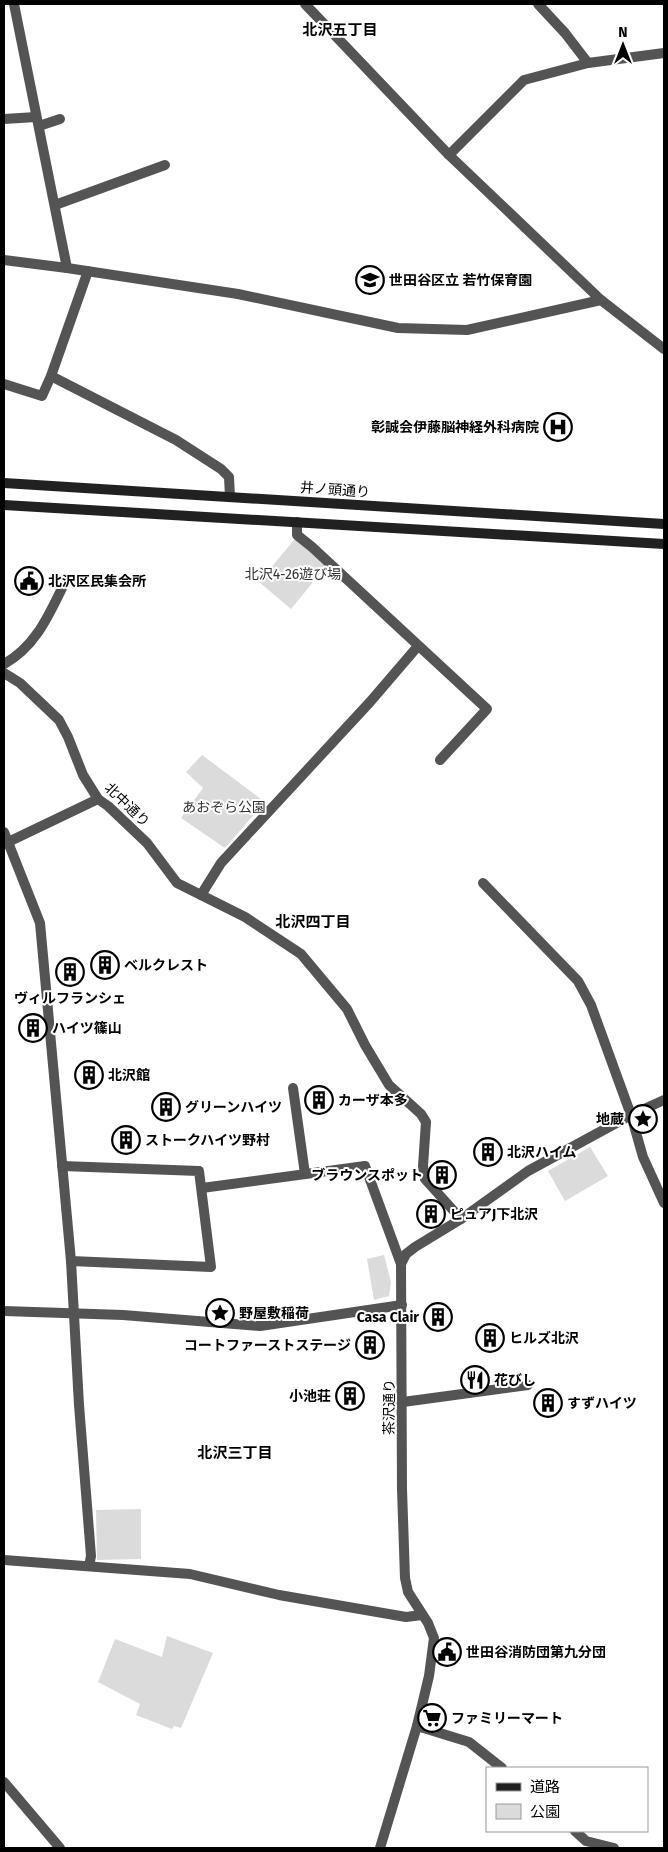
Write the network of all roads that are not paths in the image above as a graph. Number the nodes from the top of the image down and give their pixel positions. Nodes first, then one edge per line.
1 (14, 4) edge
2 (305, 4) edge
3 (538, 4) edge
4 (664, 53) edge
5 (588, 64) junction
6 (4, 119) edge
7 (60, 119) dead end
8 (38, 122) junction
9 (449, 155) junction
10 (165, 164) dead end
11 (55, 205) junction
12 (4, 260) edge
13 (67, 268) junction
14 (88, 271) junction
15 (601, 300) junction
16 (664, 349) edge
17 (51, 376) junction
18 (4, 384) edge
19 (4, 483) edge
20 (230, 497) junction
21 (4, 506) edge
22 (297, 522) junction
23 (664, 524) edge
24 (664, 544) edge
25 (66, 580) dead end
26 (418, 646) junction
27 (4, 664) edge
28 (4, 673) edge
29 (440, 760) dead end
30 (98, 799) junction
31 (4, 832) edge
32 (6, 843) edge
33 (483, 883) dead end
34 (205, 897) junction
35 (293, 1088) dead end
36 (664, 1100) edge
37 (631, 1114) junction
38 (62, 1166) junction
39 (305, 1174) junction
40 (202, 1188) junction
41 (664, 1203) edge
42 (461, 1219) junction
43 (70, 1260) junction
44 (401, 1264) junction
45 (402, 1305) junction
46 (4, 1311) edge
47 (73, 1312) junction
48 (528, 1385) dead end
49 (403, 1402) junction
50 (4, 1560) edge
51 (89, 1566) junction
52 (422, 1615) junction
53 (417, 1726) junction
54 (501, 1767) edge
55 (4, 1782) edge
56 (576, 1832) edge
57 (60, 1848) edge
58 (380, 1848) edge
59 (614, 1848) edge

1 - 8 street
2 - 9 street
3 - 5 street
4 - 5 street
5 - 9 street
6 - 8 street
7 - 8 street
8 - 11 street
9 - 15 street
10 - 11 street
11 - 13 street
12 - 13 street
13 - 14 street
14 - 15 street
14 - 17 street
15 - 16 street
17 - 18 street
17 - 20 street
19 - 20 main road, 井ノ頭通り
20 - 23 main road, 井ノ頭通り
21 - 22 main road
22 - 24 main road
22 - 26 street
25 - 27 street
26 - 29 street
26 - 34 street
28 - 30 street, 北中通り
30 - 32 street
30 - 34 street, 北中通り
31 - 32 street
32 - 38 street
33 - 37 street
34 - 42 street, 北中通り
35 - 39 street
36 - 37 street
37 - 41 street
37 - 42 street
38 - 40 street
38 - 43 street
39 - 40 street
39 - 44 street, 茶沢通り
40 - 43 street
42 - 44 street
43 - 47 street
44 - 45 street, 茶沢通り
45 - 47 street
45 - 49 street, 茶沢通り
46 - 47 street
47 - 51 street
48 - 49 street
49 - 52 street, 茶沢通り
50 - 51 street
51 - 52 street
52 - 53 street, 茶沢通り
53 - 54 street
53 - 58 street, 茶沢通り
55 - 57 street
56 - 59 street

